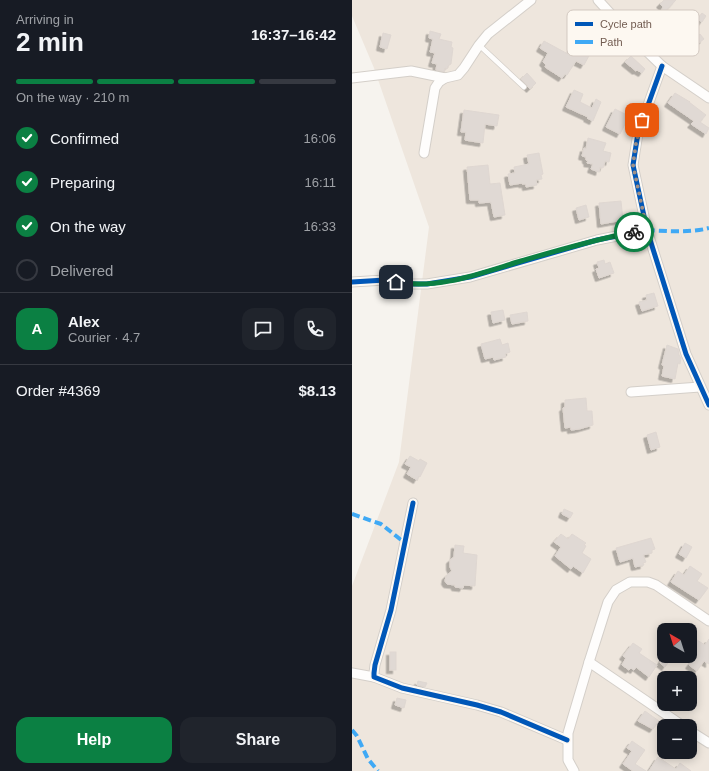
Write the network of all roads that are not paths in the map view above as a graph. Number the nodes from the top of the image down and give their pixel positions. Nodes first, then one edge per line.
1 (531, 0) edge
2 (598, 0) edge
3 (607, 10) edge
4 (479, 45) junction
5 (652, 56) edge
6 (662, 66) junction
7 (352, 78) edge
8 (445, 78) junction
9 (524, 86) dead end
10 (709, 98) edge
11 (424, 153) dead end
12 (647, 230) junction
13 (352, 282) edge
14 (700, 387) junction
15 (631, 392) dead end
16 (709, 404) edge
17 (413, 503) dead end
18 (709, 621) edge
19 (589, 662) junction
20 (352, 673) edge
21 (374, 677) junction
22 (673, 719) edge
23 (697, 736) edge
24 (567, 740) junction
25 (709, 744) edge
26 (574, 771) edge

1 - 4 street
2 - 3 street
4 - 8 street
4 - 9 lane
5 - 6 street
6 - 10 street
6 - 12 street
7 - 8 street
8 - 11 street
12 - 13 street
12 - 14 street
14 - 15 street
14 - 16 street
17 - 21 street
18 - 19 street
19 - 22 street
19 - 24 street
20 - 21 street
21 - 24 street
23 - 25 street
24 - 26 street

